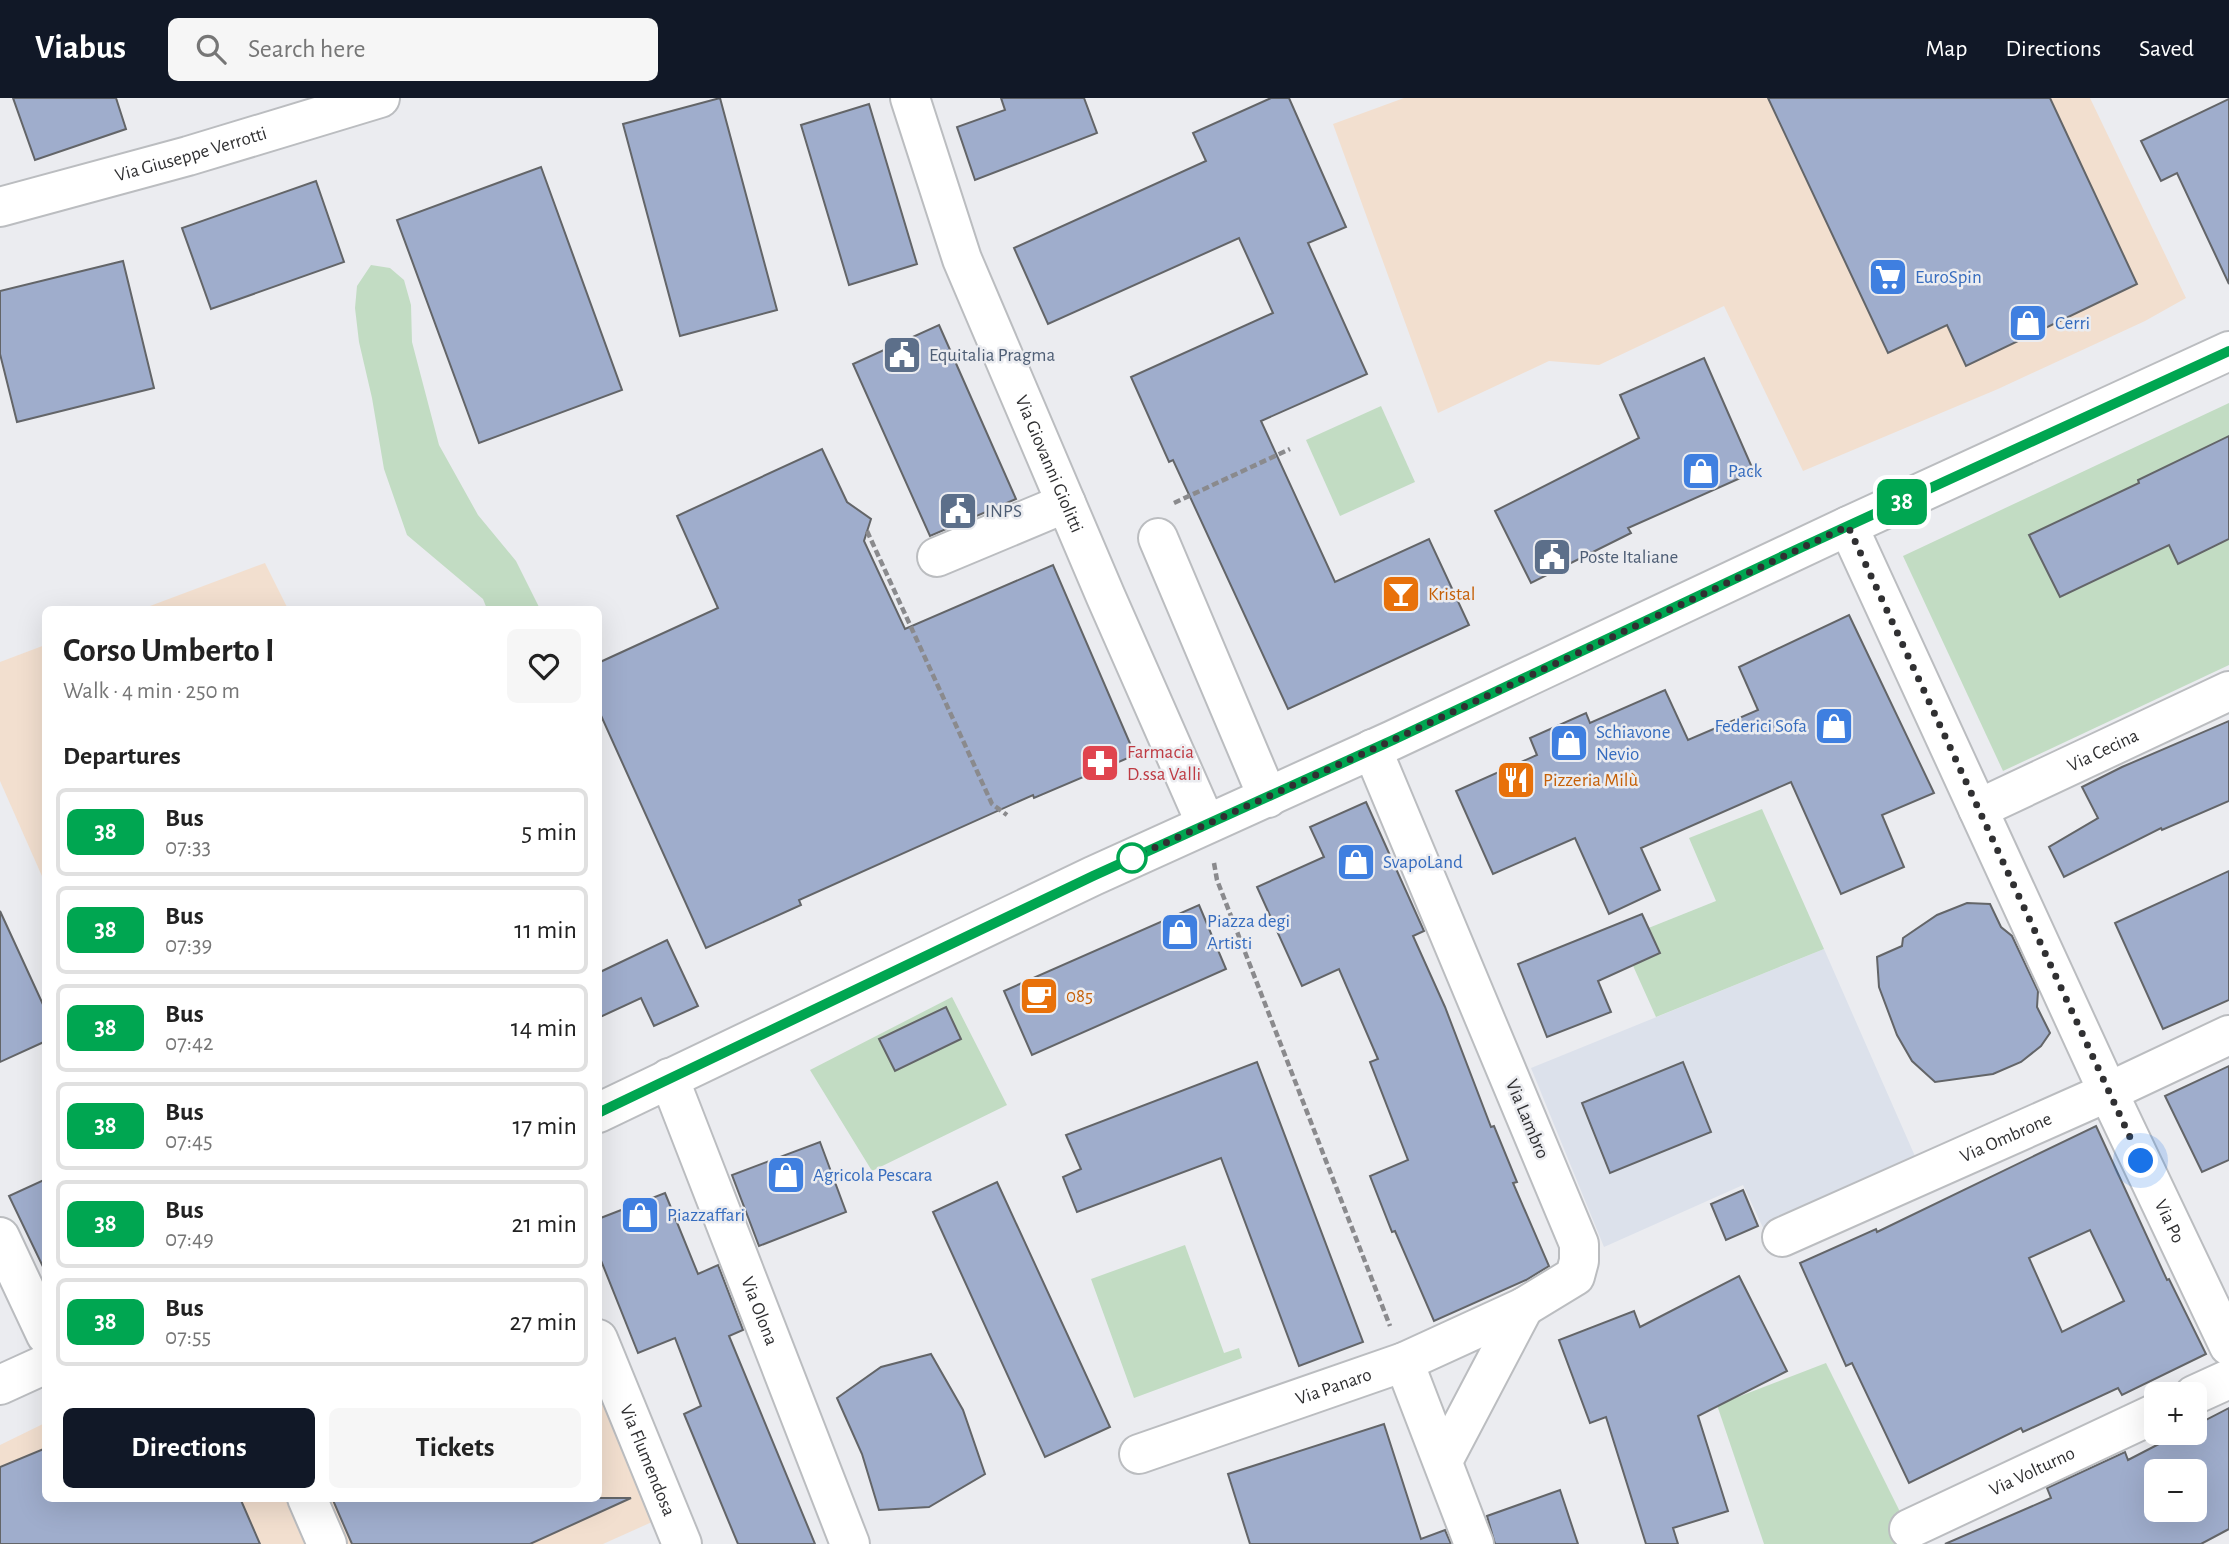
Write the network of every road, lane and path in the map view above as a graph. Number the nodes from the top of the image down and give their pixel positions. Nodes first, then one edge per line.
1 (380, 98) edge
2 (910, 98) edge
3 (0, 207) edge
4 (2229, 351) edge
5 (1290, 449) dead end
6 (1066, 503) junction
7 (1173, 504) dead end
8 (1848, 526) junction
9 (867, 531) dead end
10 (1158, 538) dead end
11 (937, 557) dead end
12 (2229, 691) edge
13 (1371, 749) junction
14 (1268, 798) junction
15 (1978, 809) junction
16 (1007, 815) dead end
17 (1206, 824) junction
18 (2229, 1035) edge
19 (669, 1079) junction
20 (2108, 1092) junction
21 (602, 1111) edge
22 (0, 1237) edge
23 (1782, 1237) dead end
24 (1524, 1307) junction
25 (42, 1326) edge
26 (2229, 1346) edge
27 (602, 1349) edge
28 (1404, 1362) junction
29 (42, 1366) edge
30 (2229, 1379) edge
31 (0, 1385) edge
32 (2207, 1389) edge
33 (2144, 1419) edge
34 (1139, 1454) dead end
35 (1443, 1461) junction
36 (309, 1502) edge
37 (1909, 1529) dead end
38 (327, 1544) edge
39 (682, 1544) edge
40 (850, 1544) edge
41 (1475, 1544) edge

1 - 3 street, Via Giuseppe Verrotti
2 - 6 street, Via Giovanni Giolitti
4 - 8 street
5 - 7 path
6 - 11 street
6 - 17 street, Via Giovanni Giolitti
8 - 13 street
8 - 15 street, Via Po
9 - 16 path
10 - 14 street
12 - 15 street, Via Cecina
13 - 14 street
13 - 24 street, Via Lambro
14 - 17 street
15 - 20 street, Via Po
17 - 19 street
17 - 28 path
18 - 20 street, Via Ombrone
19 - 21 street
19 - 40 street, Via Olona
20 - 23 street, Via Ombrone
20 - 26 street, Via Po
22 - 25 street
24 - 28 street, Via Panaro
24 - 35 street
27 - 39 street, Via Flumendosa
28 - 34 street, Via Panaro
28 - 35 street
29 - 31 street
30 - 32 street
33 - 37 street, Via Volturno
35 - 41 street
36 - 38 street

